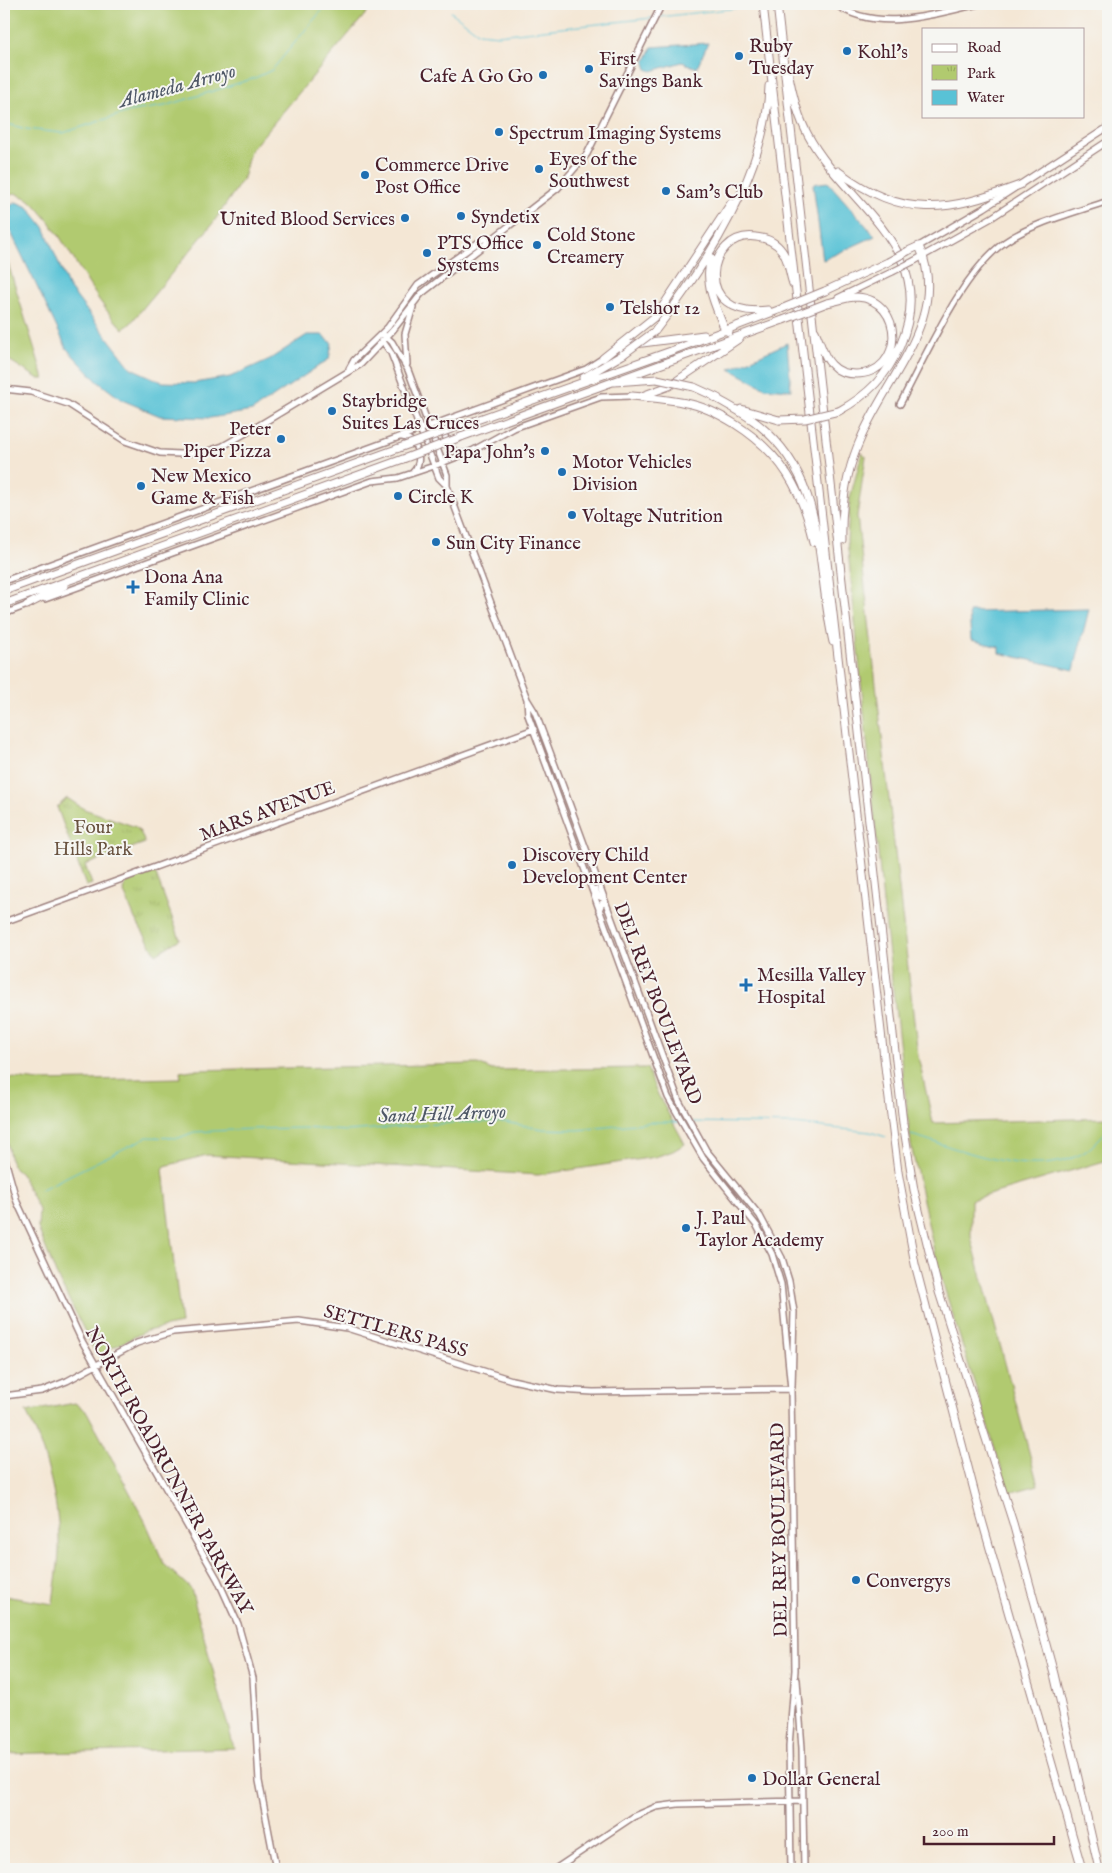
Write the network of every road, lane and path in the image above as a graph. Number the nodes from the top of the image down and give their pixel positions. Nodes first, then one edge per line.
1 (662, 4) edge
2 (763, 4) edge
3 (777, 4) edge
4 (835, 4) edge
5 (978, 4) edge
6 (778, 17) junction
7 (767, 43) junction
8 (1108, 127) edge
9 (1108, 141) edge
10 (820, 155) junction
11 (745, 182) junction
12 (1020, 185) junction
13 (1108, 201) edge
14 (491, 238) junction
15 (715, 246) junction
16 (920, 246) junction
17 (924, 256) junction
18 (421, 294) junction
19 (798, 296) junction
20 (827, 303) junction
21 (781, 309) junction
22 (812, 325) junction
23 (725, 330) junction
24 (748, 332) junction
25 (740, 334) junction
26 (383, 337) junction
27 (603, 358) junction
28 (408, 370) junction
29 (411, 378) junction
30 (402, 380) junction
31 (609, 382) junction
32 (4, 389) edge
33 (550, 393) junction
34 (632, 396) junction
35 (714, 397) junction
36 (900, 404) dead end
37 (448, 420) junction
38 (429, 427) junction
39 (421, 430) junction
40 (402, 437) junction
41 (464, 454) junction
42 (443, 463) junction
43 (434, 466) junction
44 (412, 472) junction
45 (447, 486) junction
46 (821, 571) junction
47 (84, 574) junction
48 (4, 581) edge
49 (4, 591) edge
50 (843, 592) junction
51 (4, 604) edge
52 (27, 605) junction
53 (4, 614) edge
54 (841, 678) junction
55 (526, 699) junction
56 (540, 726) junction
57 (533, 729) junction
58 (580, 833) junction
59 (572, 836) junction
60 (584, 846) junction
61 (577, 848) junction
62 (584, 868) junction
63 (604, 899) junction
64 (599, 910) junction
65 (4, 922) edge
66 (613, 925) junction
67 (4, 1156) edge
68 (96, 1364) junction
69 (791, 1389) junction
70 (4, 1396) edge
71 (795, 1670) junction
72 (802, 1801) junction
73 (790, 1802) junction
74 (276, 1869) edge
75 (555, 1869) edge
76 (791, 1869) edge
77 (804, 1869) edge
78 (1082, 1869) edge
79 (1099, 1869) edge

1 - 14 main road
2 - 7 highway
3 - 6 highway
4 - 5 main road
6 - 10 highway
6 - 22 highway
7 - 11 highway
7 - 19 highway
8 - 12 main road
9 - 17 main road
10 - 12 highway
10 - 35 highway, bridge
11 - 15 highway
11 - 27 highway
12 - 16 main road
13 - 36 main road
14 - 18 main road
14 - 26 main road
15 - 23 highway
15 - 33 highway, bridge
16 - 17 highway
16 - 21 highway, bridge
17 - 20 main road, bridge
17 - 50 highway
18 - 26 main road
18 - 28 main road
19 - 21 highway
19 - 54 highway
20 - 22 highway
20 - 24 highway, bridge
21 - 23 highway
22 - 50 highway
23 - 25 highway
23 - 27 highway
23 - 33 highway
24 - 25 highway
24 - 34 highway
25 - 31 highway
26 - 28 main road, DEL REY BOULEVARD
26 - 30 main road, DEL REY BOULEVARD
26 - 32 main road
27 - 37 main road
28 - 29 main road, DEL REY BOULEVARD
29 - 30 main road
29 - 38 main road, DEL REY BOULEVARD
30 - 39 main road, DEL REY BOULEVARD
31 - 35 highway, bridge
31 - 47 highway, bridge
33 - 49 highway, bridge
34 - 41 main road
34 - 46 highway
35 - 46 highway
37 - 38 main road
37 - 41 main road
38 - 39 main road
38 - 42 main road, DEL REY BOULEVARD
39 - 40 main road
39 - 43 main road, DEL REY BOULEVARD
40 - 44 main road
40 - 48 main road
41 - 42 main road
42 - 43 main road
42 - 45 main road, DEL REY BOULEVARD
43 - 44 main road
43 - 45 main road, DEL REY BOULEVARD
44 - 52 main road
45 - 55 main road, DEL REY BOULEVARD
46 - 54 highway
47 - 51 highway
47 - 52 highway
50 - 79 highway
52 - 53 main road
54 - 78 highway
55 - 56 main road, DEL REY BOULEVARD
55 - 57 main road, DEL REY BOULEVARD
56 - 57 main road, MARS AVENUE
56 - 58 main road, DEL REY BOULEVARD
57 - 59 main road, DEL REY BOULEVARD
57 - 65 main road, MARS AVENUE
58 - 59 main road
58 - 60 main road, DEL REY BOULEVARD
59 - 61 main road, DEL REY BOULEVARD
60 - 61 main road
60 - 63 main road, DEL REY BOULEVARD
61 - 62 main road, DEL REY BOULEVARD
62 - 63 main road
62 - 64 main road, DEL REY BOULEVARD
63 - 64 main road
63 - 66 main road, DEL REY BOULEVARD
64 - 66 main road
64 - 69 main road, DEL REY BOULEVARD
66 - 69 main road, DEL REY BOULEVARD
67 - 68 main road, NORTH ROADRUNNER PARKWAY
68 - 69 main road, SETTLERS PASS
68 - 70 main road, SETTLERS PASS
68 - 74 main road, NORTH ROADRUNNER PARKWAY
69 - 71 main road, DEL REY BOULEVARD
71 - 72 main road, DEL REY BOULEVARD
71 - 73 main road, DEL REY BOULEVARD
72 - 73 main road
72 - 77 main road, DEL REY BOULEVARD
73 - 75 main road
73 - 76 main road, DEL REY BOULEVARD

